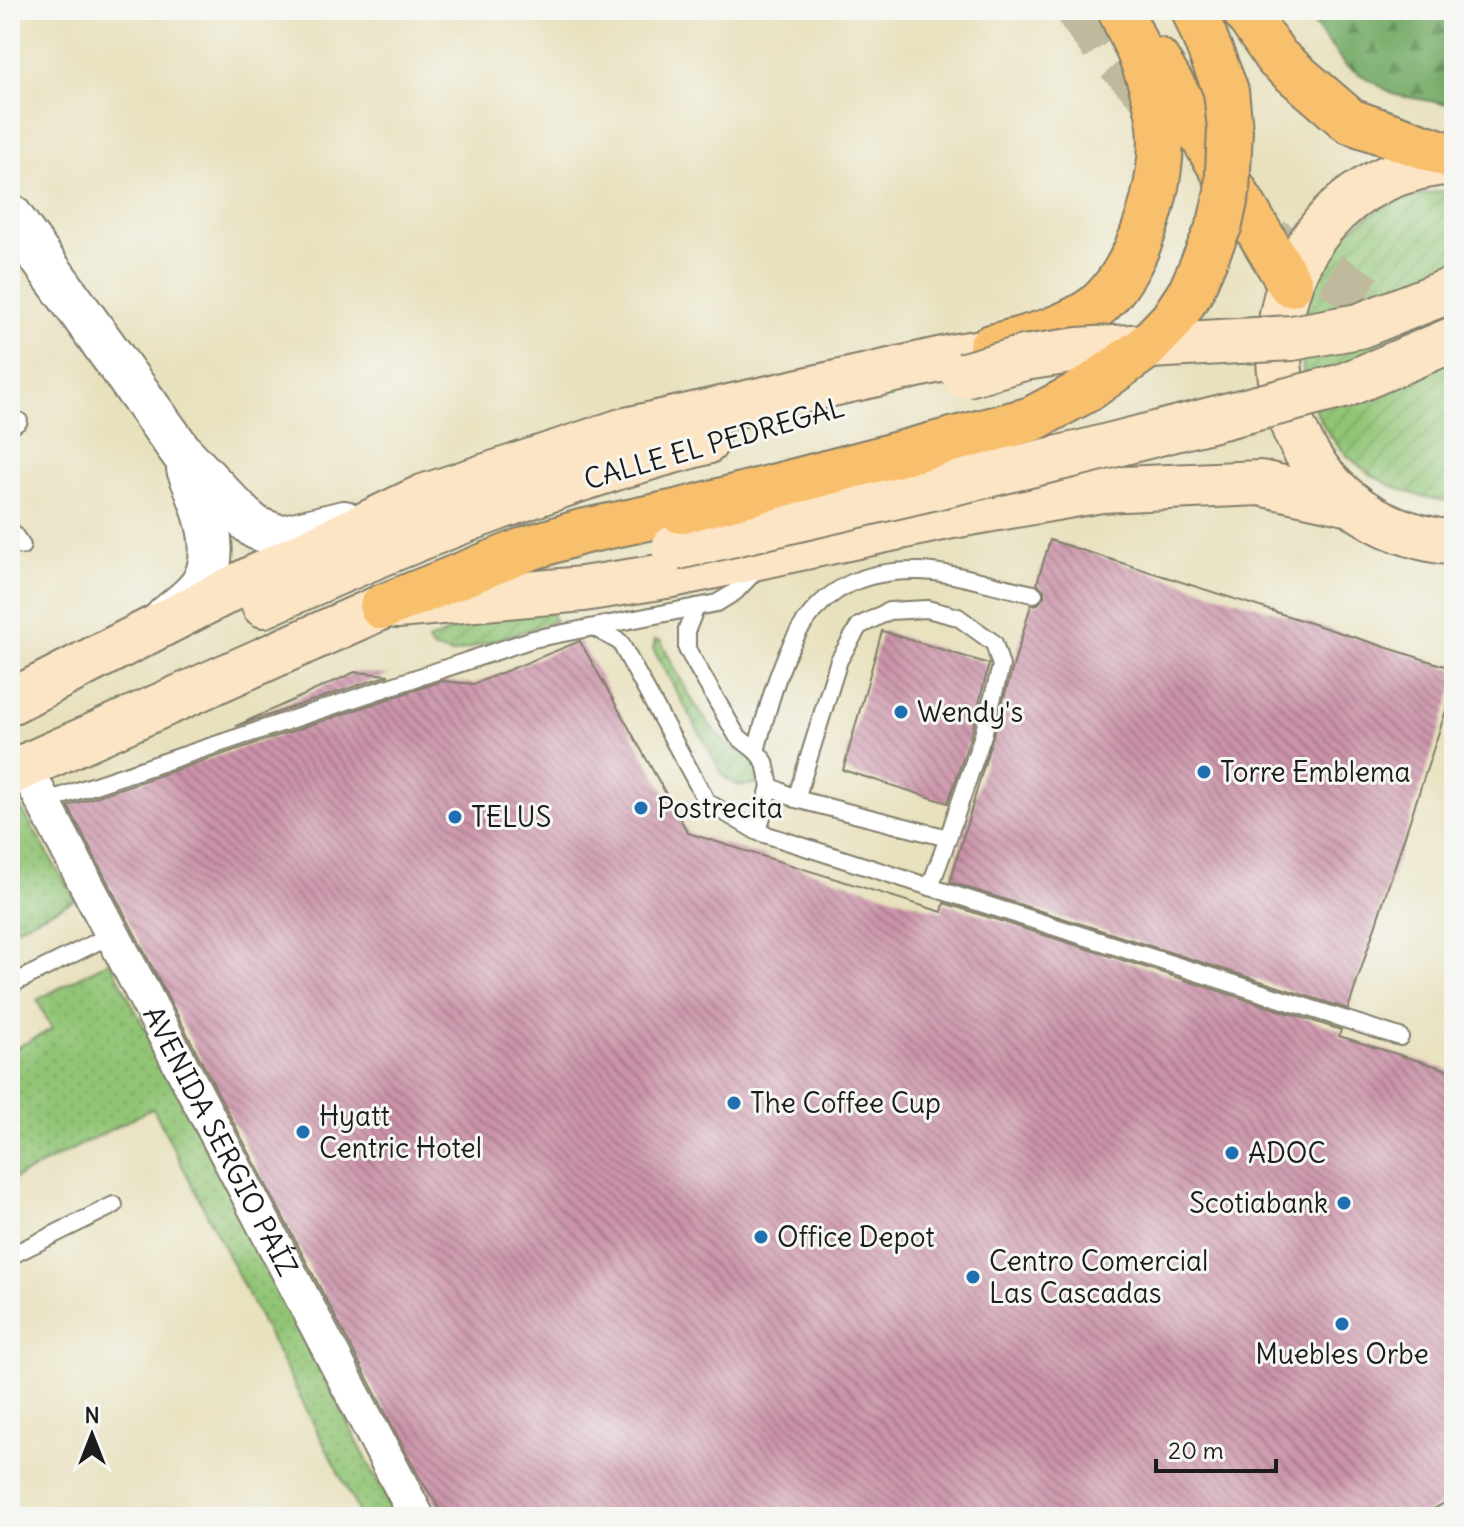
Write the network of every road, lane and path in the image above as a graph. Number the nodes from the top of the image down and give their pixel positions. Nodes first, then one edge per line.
1 (1123, 10) edge
2 (1194, 10) edge
3 (1244, 10) edge
4 (1454, 160) edge
5 (10, 215) edge
6 (1290, 284) junction
7 (1454, 289) edge
8 (1278, 334) junction
9 (1454, 339) edge
10 (957, 356) junction
11 (182, 453) junction
12 (423, 497) junction
13 (1351, 503) junction
14 (10, 529) edge
15 (678, 530) junction
16 (1442, 543) edge
17 (22, 546) dead end
18 (766, 557) junction
19 (1034, 594) dead end
20 (382, 607) junction
21 (696, 607) junction
22 (155, 628) junction
23 (597, 629) junction
24 (10, 702) edge
25 (756, 751) junction
26 (22, 768) edge
27 (770, 786) junction
28 (796, 799) junction
29 (758, 832) junction
30 (948, 838) junction
31 (930, 887) junction
32 (111, 935) junction
33 (10, 985) edge
34 (1400, 1037) dead end
35 (114, 1205) dead end
36 (10, 1256) edge
37 (417, 1517) edge

1 - 6 main road
1 - 10 main road
2 - 15 main road, bridge
3 - 4 main road
4 - 6 main road
5 - 11 street
6 - 8 main road
7 - 26 main road, CALLE EL PEDREGAL, bridge
8 - 10 main road
8 - 13 main road
9 - 15 main road, bridge
10 - 12 main road
11 - 12 street
11 - 22 street
12 - 22 main road
13 - 16 main road
13 - 18 main road
14 - 17 lane
15 - 20 main road
18 - 20 main road
18 - 21 lane
19 - 25 lane
20 - 26 main road
21 - 23 lane
21 - 25 lane
22 - 24 main road
23 - 26 lane
23 - 29 lane
25 - 27 lane
26 - 32 street, AVENIDA SERGIO PAÍZ
27 - 28 lane
27 - 29 lane
28 - 30 lane
28 - 30 lane
29 - 31 lane
30 - 31 lane
31 - 34 lane
32 - 33 lane
32 - 37 street, AVENIDA SERGIO PAÍZ
35 - 36 lane

